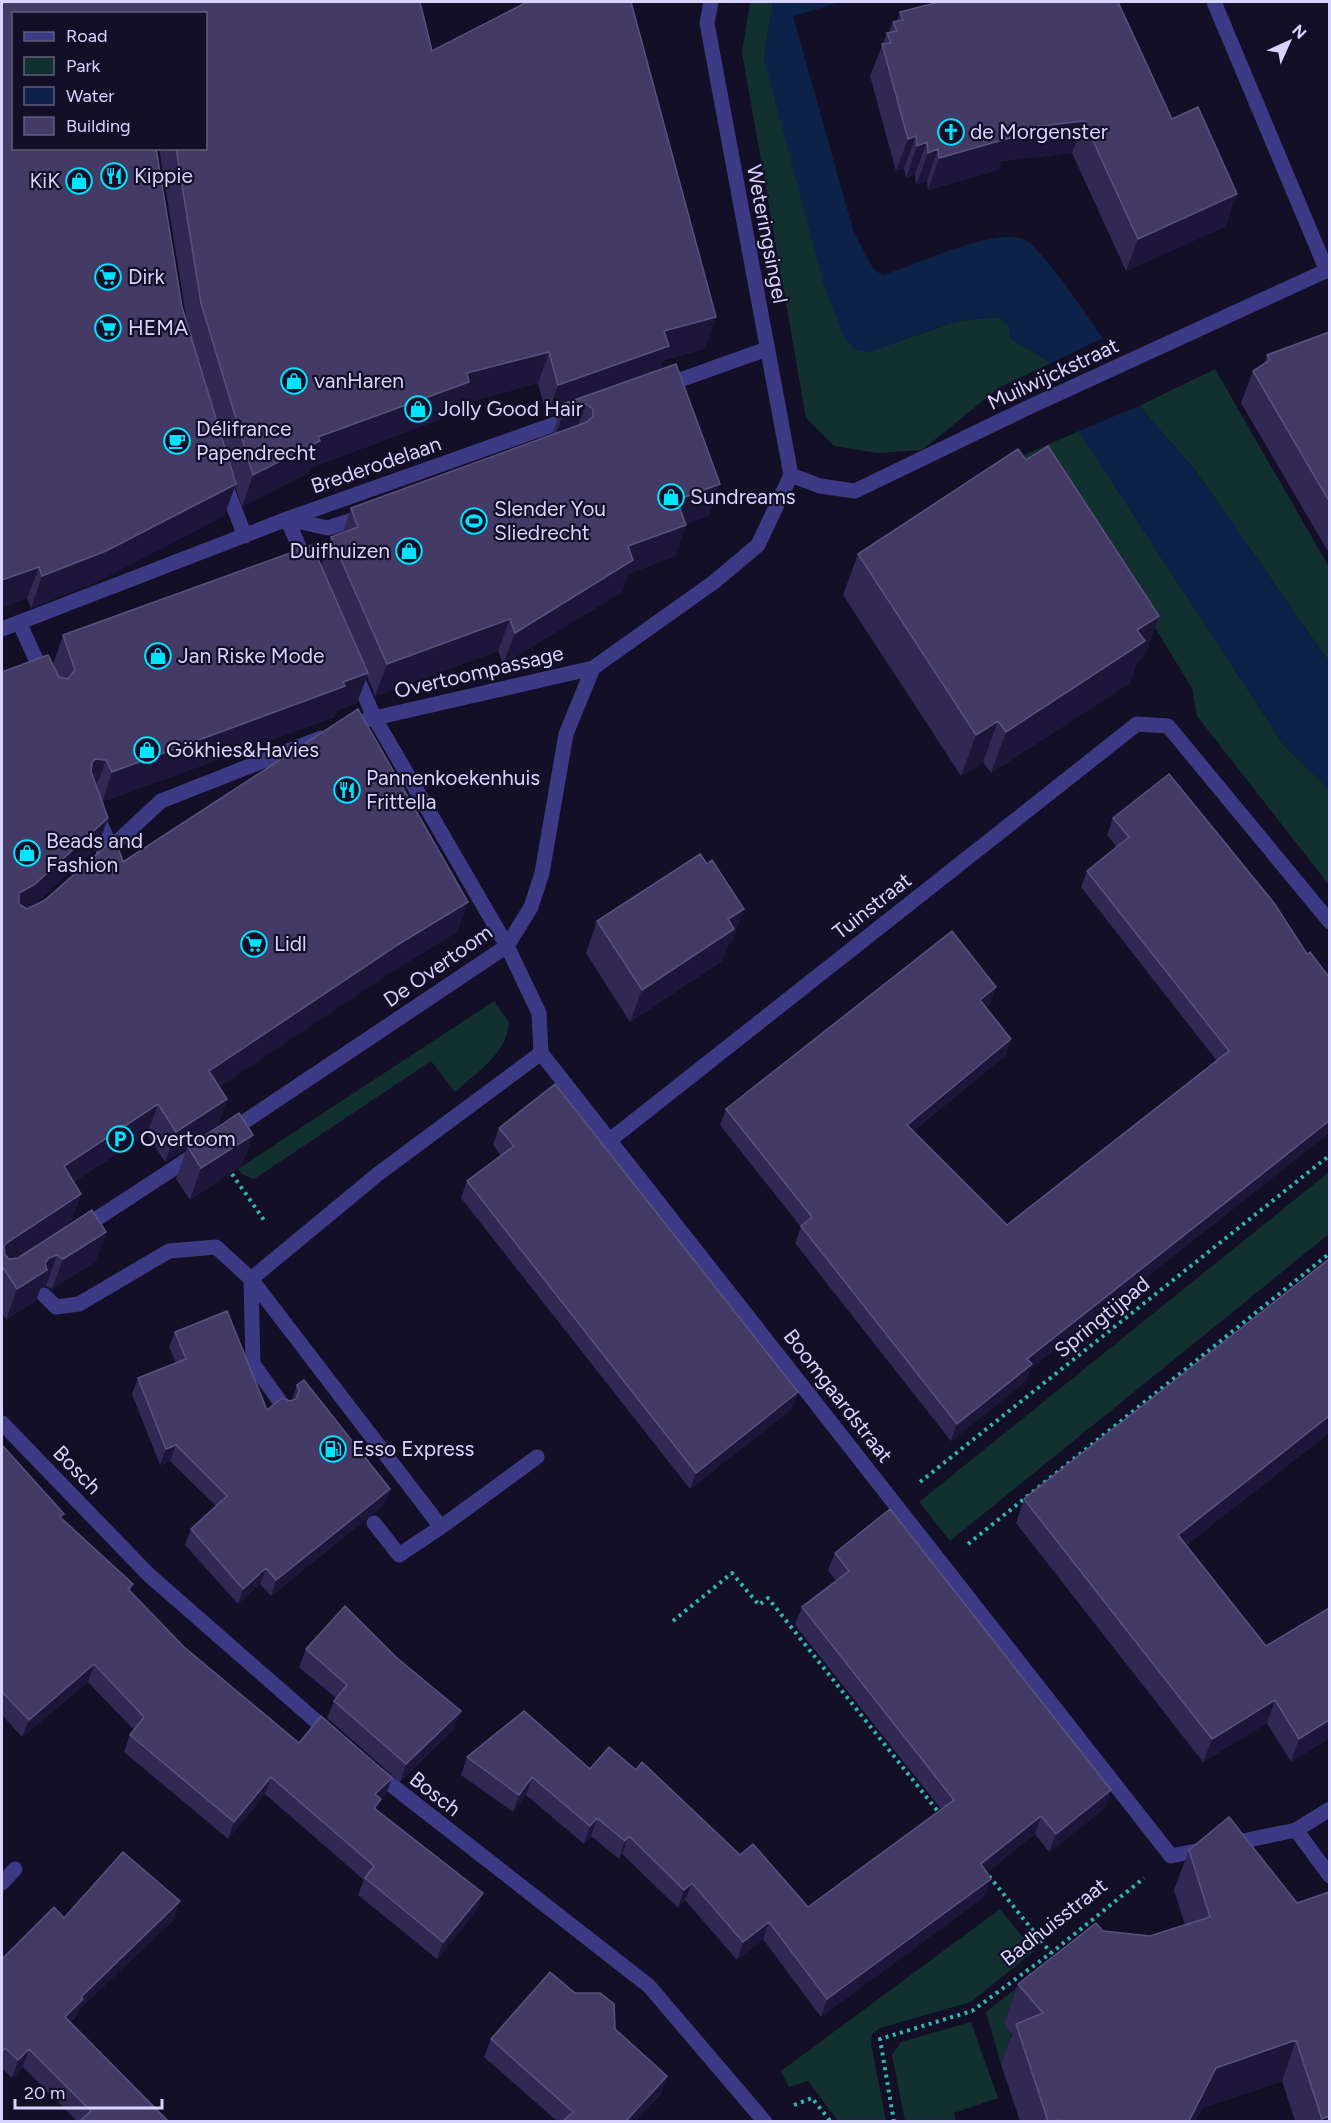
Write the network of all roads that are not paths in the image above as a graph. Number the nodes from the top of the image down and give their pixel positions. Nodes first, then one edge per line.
1 (711, 2) edge
2 (1214, 2) edge
3 (1328, 270) edge
4 (767, 350) junction
5 (645, 393) edge
6 (589, 412) edge
7 (220, 468) edge
8 (791, 475) junction
9 (384, 509) edge
10 (287, 519) junction
11 (245, 536) junction
12 (315, 581) edge
13 (19, 622) junction
14 (2, 630) edge
15 (347, 654) edge
16 (593, 668) junction
17 (50, 691) edge
18 (374, 717) junction
19 (353, 725) edge
20 (331, 734) edge
21 (89, 798) edge
22 (111, 848) junction
23 (95, 862) edge
24 (1329, 922) edge
25 (507, 946) junction
26 (541, 1053) junction
27 (610, 1140) junction
28 (70, 1235) edge
29 (251, 1279) junction
30 (44, 1295) edge
31 (284, 1407) edge
32 (2, 1423) edge
33 (537, 1457) dead end
34 (374, 1523) edge
35 (441, 1527) junction
36 (346, 1747) edge
37 (364, 1762) edge
38 (1329, 1809) edge
39 (1296, 1830) junction
40 (15, 1869) dead end
41 (1329, 1876) edge
42 (2, 1883) edge
43 (764, 2120) edge

1 - 4 street, Weteringsingel
2 - 3 street
3 - 8 street, Muilwijckstraat
4 - 5 street
4 - 8 street, Weteringsingel
6 - 10 street, Brederodelaan
7 - 11 street
8 - 16 street
9 - 10 street
10 - 11 street, Brederodelaan
10 - 12 street
11 - 13 street, Brederodelaan
13 - 14 street, Brederodelaan
13 - 17 street
15 - 18 street
16 - 18 street, Overtoompassage
16 - 25 street, De Overtoom
18 - 19 street, Overtoompassage
18 - 25 street, Overtoompassage
20 - 22 street
21 - 22 street
22 - 23 street
24 - 27 street, Tuinstraat
25 - 26 street
25 - 28 street, De Overtoom
26 - 27 street, Boomgaardstraat
26 - 29 street
27 - 39 street, Boomgaardstraat
29 - 30 street
29 - 31 street
29 - 35 street
32 - 36 street, Bosch
33 - 35 street
34 - 35 street
37 - 43 street, Bosch
38 - 39 street
39 - 41 street
40 - 42 street

